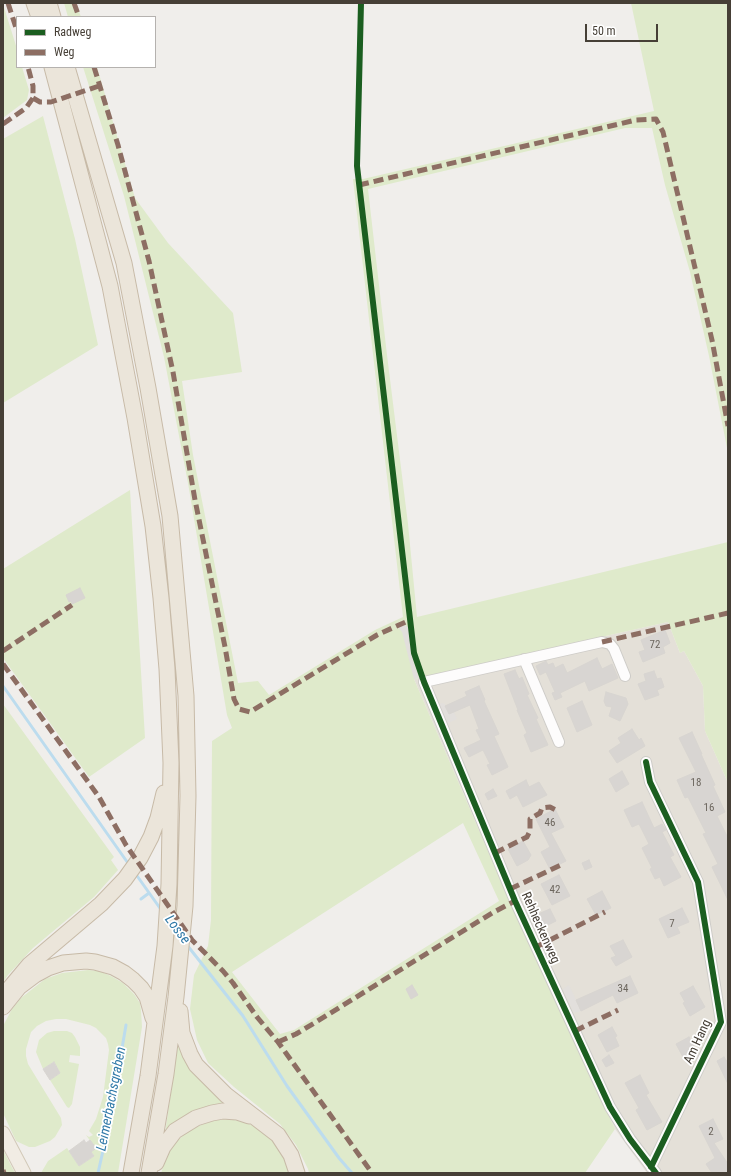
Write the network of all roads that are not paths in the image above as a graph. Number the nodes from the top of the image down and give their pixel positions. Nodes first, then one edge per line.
1 (34, 3) edge
2 (49, 3) edge
3 (39, 16) edge
4 (53, 16) edge
5 (52, 68) edge
6 (67, 68) edge
7 (524, 659) junction
8 (625, 676) dead end
9 (559, 742) dead end
10 (646, 762) dead end
11 (171, 763) junction
12 (179, 969) junction
13 (3, 996) edge
14 (3, 1007) edge
15 (721, 1022) junction
16 (155, 1030) junction
17 (728, 1030) edge
18 (262, 1122) junction
19 (3, 1133) edge
20 (653, 1170) edge
21 (24, 1173) edge
22 (131, 1173) edge
23 (149, 1173) edge
24 (152, 1173) edge
25 (297, 1173) edge

1 - 3 highway
2 - 4 highway
5 - 11 highway
6 - 12 highway
7 - 8 street, Rehheckenweg
7 - 9 street
7 - 20 street, Rehheckenweg
10 - 15 street, Am Hang
11 - 13 highway
11 - 16 highway
12 - 18 highway
12 - 23 highway
14 - 16 highway
15 - 17 street
15 - 20 street, Am Hang
16 - 22 highway
18 - 24 highway
18 - 25 highway
19 - 21 main road

